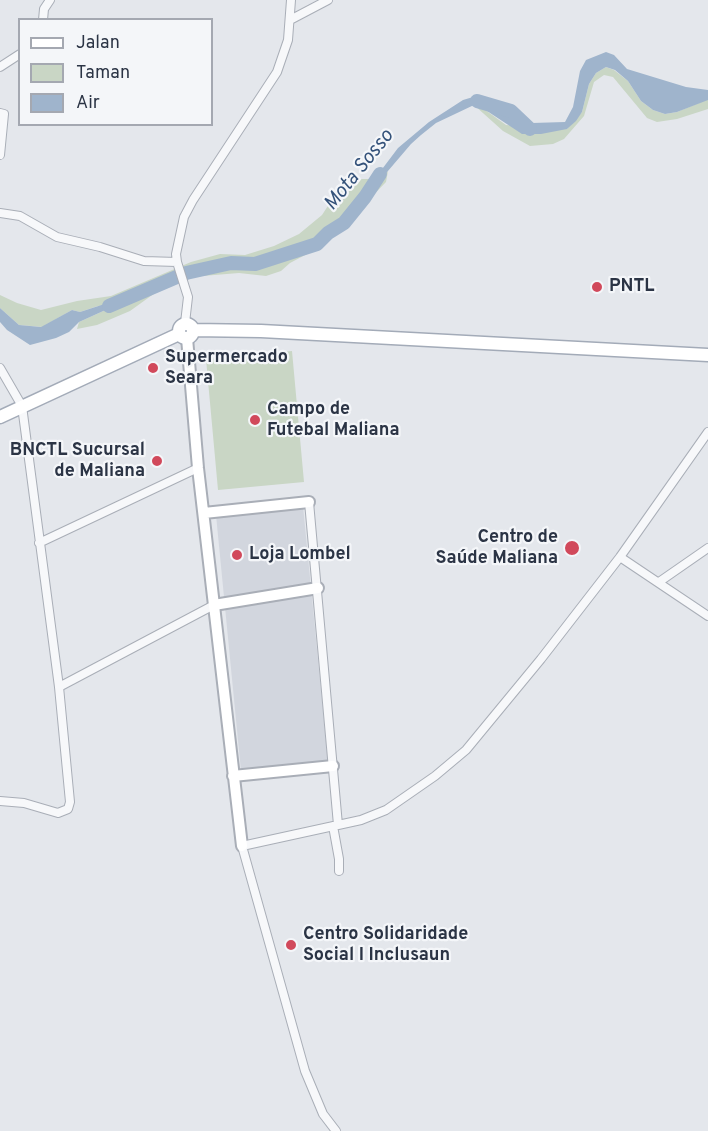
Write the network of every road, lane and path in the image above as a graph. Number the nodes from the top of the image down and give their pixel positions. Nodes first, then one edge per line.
1 (50, 0) edge
2 (291, 0) edge
3 (328, 0) edge
4 (43, 18) edge
5 (290, 20) junction
6 (18, 55) edge
7 (0, 67) edge
8 (0, 113) edge
9 (0, 155) edge
10 (0, 213) edge
11 (177, 262) junction
12 (186, 331) junction
13 (708, 356) edge
14 (0, 368) edge
15 (22, 406) junction
16 (0, 417) edge
17 (708, 432) edge
18 (198, 468) junction
19 (309, 502) joint
20 (204, 513) junction
21 (39, 543) junction
22 (708, 548) edge
23 (620, 557) junction
24 (659, 582) junction
25 (318, 588) junction
26 (214, 605) junction
27 (708, 616) edge
28 (59, 687) junction
29 (333, 766) junction
30 (233, 776) junction
31 (0, 801) edge
32 (335, 826) junction
33 (242, 846) junction
34 (339, 871) dead end
35 (336, 1131) edge

1 - 4 street
2 - 5 street
3 - 5 street
5 - 11 street
6 - 7 street
8 - 9 street
10 - 11 street
11 - 12 street
12 - 13 main road
12 - 15 main road
12 - 18 street
14 - 15 street
15 - 16 main road
15 - 21 street
17 - 23 street
18 - 20 street
18 - 21 street
19 - 20 street
19 - 25 street
20 - 26 street
21 - 28 street
22 - 24 street
23 - 24 street
23 - 32 street
24 - 27 street
25 - 26 street
25 - 29 street
26 - 28 street
26 - 30 street
28 - 31 street
29 - 30 street
29 - 32 street
30 - 33 street
32 - 33 street
32 - 34 street
33 - 35 street

